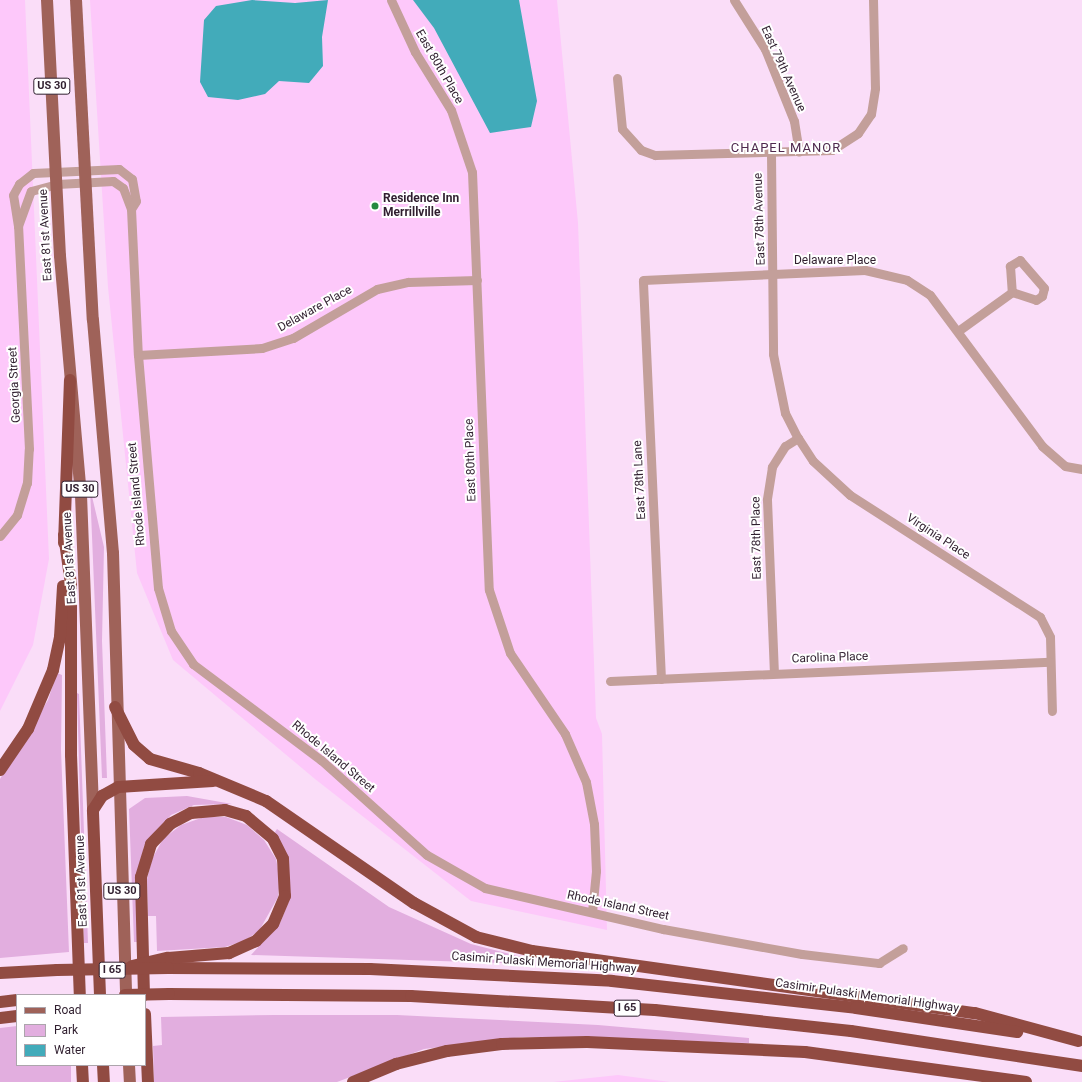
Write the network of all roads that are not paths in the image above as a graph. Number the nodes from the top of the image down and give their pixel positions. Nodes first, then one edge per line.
1 (47, 0) edge
2 (76, 0) edge
3 (391, 0) edge
4 (734, 0) edge
5 (873, 0) edge
6 (617, 78) dead end
7 (799, 152) junction
8 (771, 154) junction
9 (84, 170) junction
10 (56, 171) junction
11 (86, 182) junction
12 (57, 184) junction
13 (131, 209) junction
14 (18, 226) junction
15 (774, 274) junction
16 (477, 280) junction
17 (643, 280) joint
18 (1012, 292) junction
19 (958, 331) junction
20 (138, 356) junction
21 (70, 380) junction
22 (798, 438) junction
23 (1082, 469) edge
24 (64, 535) junction
25 (0, 536) edge
26 (1050, 662) junction
27 (774, 672) junction
28 (661, 679) junction
29 (610, 681) dead end
30 (115, 707) junction
31 (1052, 711) dead end
32 (0, 770) edge
33 (213, 781) junction
34 (118, 787) junction
35 (93, 810) junction
36 (592, 912) junction
37 (903, 948) dead end
38 (168, 963) junction
39 (0, 973) edge
40 (80, 994) edge
41 (100, 994) edge
42 (125, 994) edge
43 (144, 994) edge
44 (146, 995) edge
45 (16, 1000) edge
46 (0, 1002) edge
47 (16, 1016) edge
48 (0, 1018) edge
49 (146, 1037) edge
50 (1080, 1041) edge
51 (82, 1066) edge
52 (103, 1066) edge
53 (129, 1066) edge
54 (1082, 1066) edge
55 (83, 1082) edge
56 (104, 1082) edge
57 (130, 1082) edge
58 (148, 1082) edge
59 (353, 1082) edge
60 (1026, 1082) edge

1 - 10 main road, East 81st Avenue / US 30
2 - 9 main road, US 30
3 - 16 street, East 80th Place
4 - 7 street, East 79th Avenue
5 - 7 street
6 - 8 street
7 - 8 street
8 - 15 street, East 78th Avenue
9 - 10 street, Rhode Island Street
9 - 11 main road, US 30
9 - 13 street, Rhode Island Street
10 - 12 main road, East 81st Avenue / US 30
10 - 14 street, Georgia Street
11 - 12 street, Rhode Island Street
11 - 13 street, Rhode Island Street
11 - 30 main road, US 30
12 - 14 street, Georgia Street
12 - 21 main road, East 81st Avenue / US 30
13 - 20 street, Rhode Island Street
14 - 25 street, Georgia Street
15 - 17 street, Delaware Place
15 - 19 street, Delaware Place
15 - 22 street
16 - 20 street, Delaware Place
16 - 36 street, East 80th Place
17 - 28 street, East 78th Lane
18 - 18 street
18 - 19 street
19 - 23 street, Delaware Place
20 - 36 street, Rhode Island Street
21 - 24 highway
21 - 35 main road, East 81st Avenue / US 30
22 - 26 street, Virginia Place
22 - 27 street, East 78th Place
24 - 32 highway
24 - 40 highway
26 - 27 street, Carolina Place
26 - 31 street, Virginia Place
27 - 28 street, Carolina Place
28 - 29 street, Carolina Place
30 - 33 highway
30 - 34 main road, US 30
33 - 34 highway
33 - 50 highway
34 - 35 highway
34 - 42 main road, US 30
35 - 41 highway, East 81st Avenue / US 30
36 - 37 street, Rhode Island Street
38 - 39 highway, Casimir Pulaski Memorial Highway / I 65, bridge
38 - 43 highway
38 - 50 highway, Casimir Pulaski Memorial Highway / I 65
44 - 54 highway, I 65, bridge
45 - 46 highway
47 - 48 highway
49 - 58 highway
51 - 55 highway
52 - 56 highway
53 - 57 main road
59 - 60 highway

